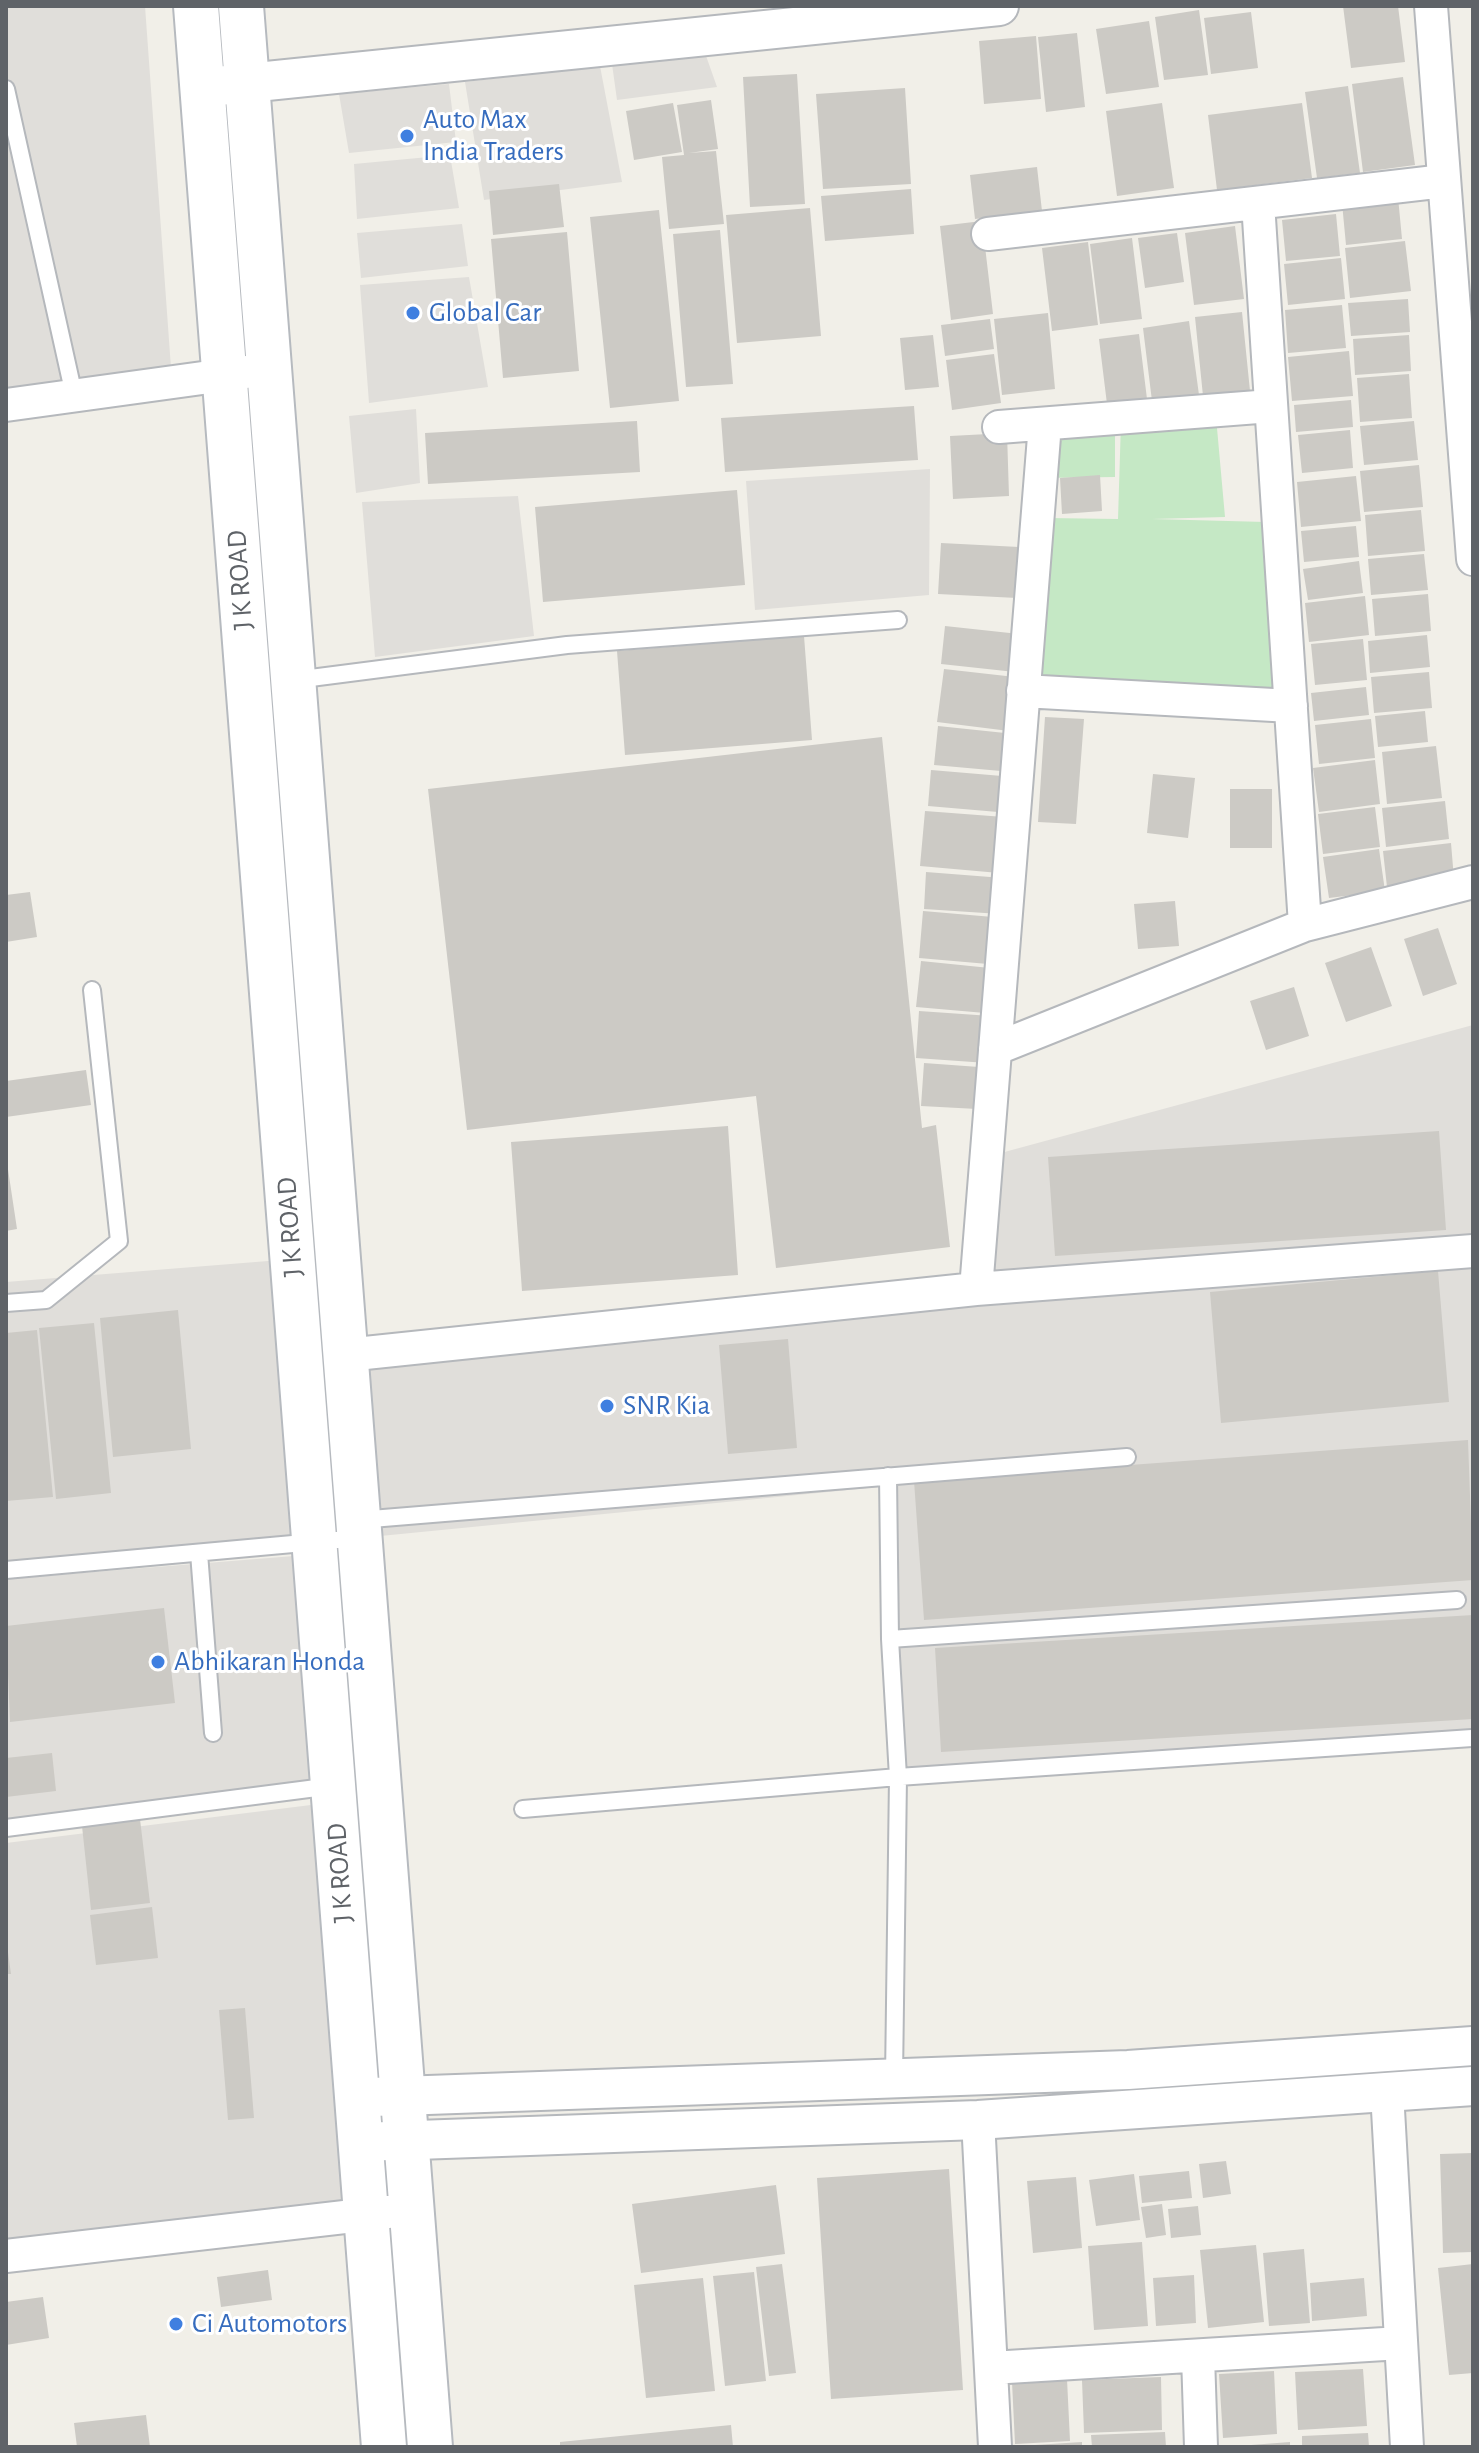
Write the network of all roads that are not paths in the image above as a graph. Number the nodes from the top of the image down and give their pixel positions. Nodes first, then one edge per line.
1 (196, 6) edge
2 (241, 6) edge
3 (999, 6) edge
4 (1431, 6) edge
5 (900, 11) edge
6 (247, 84) junction
7 (202, 88) junction
8 (6, 89) edge
9 (1444, 181) junction
10 (1258, 203) junction
11 (988, 234) dead end
12 (269, 368) junction
13 (224, 375) junction
14 (74, 395) junction
15 (6, 405) edge
16 (1271, 406) junction
17 (1045, 424) junction
18 (999, 427) dead end
19 (1473, 559) edge
20 (898, 620) dead end
21 (293, 681) junction
22 (1023, 691) junction
23 (1291, 706) junction
24 (1473, 882) edge
25 (1305, 925) junction
26 (92, 990) dead end
27 (995, 1049) junction
28 (1473, 1251) edge
29 (976, 1289) junction
30 (6, 1303) edge
31 (347, 1372) junction
32 (303, 1393) junction
33 (1127, 1457) dead end
34 (888, 1476) junction
35 (359, 1529) junction
36 (315, 1542) junction
37 (199, 1553) junction
38 (6, 1570) edge
39 (1457, 1600) dead end
40 (890, 1639) junction
41 (213, 1733) dead end
42 (1472, 1738) edge
43 (898, 1777) junction
44 (333, 1786) junction
45 (523, 1809) dead end
46 (6, 1828) edge
47 (1473, 2046) edge
48 (894, 2078) junction
49 (1473, 2086) edge
50 (1387, 2092) junction
51 (403, 2094) junction
52 (357, 2098) junction
53 (978, 2120) junction
54 (406, 2139) junction
55 (361, 2142) junction
56 (411, 2210) junction
57 (366, 2215) junction
58 (6, 2256) edge
59 (1401, 2343) junction
60 (1198, 2356) junction
61 (991, 2368) junction
62 (384, 2447) edge
63 (430, 2447) edge
64 (995, 2447) edge
65 (1201, 2447) edge
66 (1407, 2447) edge

1 - 7 main road, J K ROAD
2 - 6 main road, J K ROAD
3 - 5 street
4 - 9 street
5 - 6 street
6 - 7 street
6 - 12 main road, J K ROAD
7 - 13 main road, J K ROAD
8 - 14 lane
9 - 10 street
9 - 19 street
10 - 11 street
10 - 16 street
12 - 13 street
12 - 21 main road, J K ROAD
13 - 14 street
13 - 32 main road, J K ROAD
14 - 15 street
16 - 17 street
16 - 23 street
17 - 18 street
17 - 22 street
20 - 21 lane
21 - 31 main road, J K ROAD
22 - 23 street
22 - 27 street
23 - 25 street
24 - 25 street
25 - 27 street
26 - 30 lane
27 - 29 street
28 - 29 street
29 - 31 street
31 - 32 main road
31 - 35 main road, J K ROAD
32 - 36 main road, J K ROAD
33 - 34 lane
34 - 35 lane
34 - 40 lane
35 - 36 lane
35 - 51 main road, J K ROAD
36 - 37 lane
36 - 44 main road, J K ROAD
37 - 38 lane
37 - 41 lane
39 - 40 lane
40 - 43 lane
42 - 43 lane
43 - 45 lane
43 - 48 lane
44 - 46 lane
44 - 52 main road, J K ROAD
47 - 48 street
48 - 51 street
49 - 50 street
50 - 53 street
50 - 59 street
51 - 52 street
51 - 54 main road, J K ROAD
52 - 55 main road, J K ROAD
53 - 54 street
53 - 61 street
54 - 55 street
54 - 56 main road, J K ROAD
55 - 57 main road, J K ROAD
56 - 57 street
56 - 63 main road, J K ROAD
57 - 58 street
57 - 62 main road, J K ROAD
59 - 60 street
59 - 66 street
60 - 61 street
60 - 65 street
61 - 64 street

